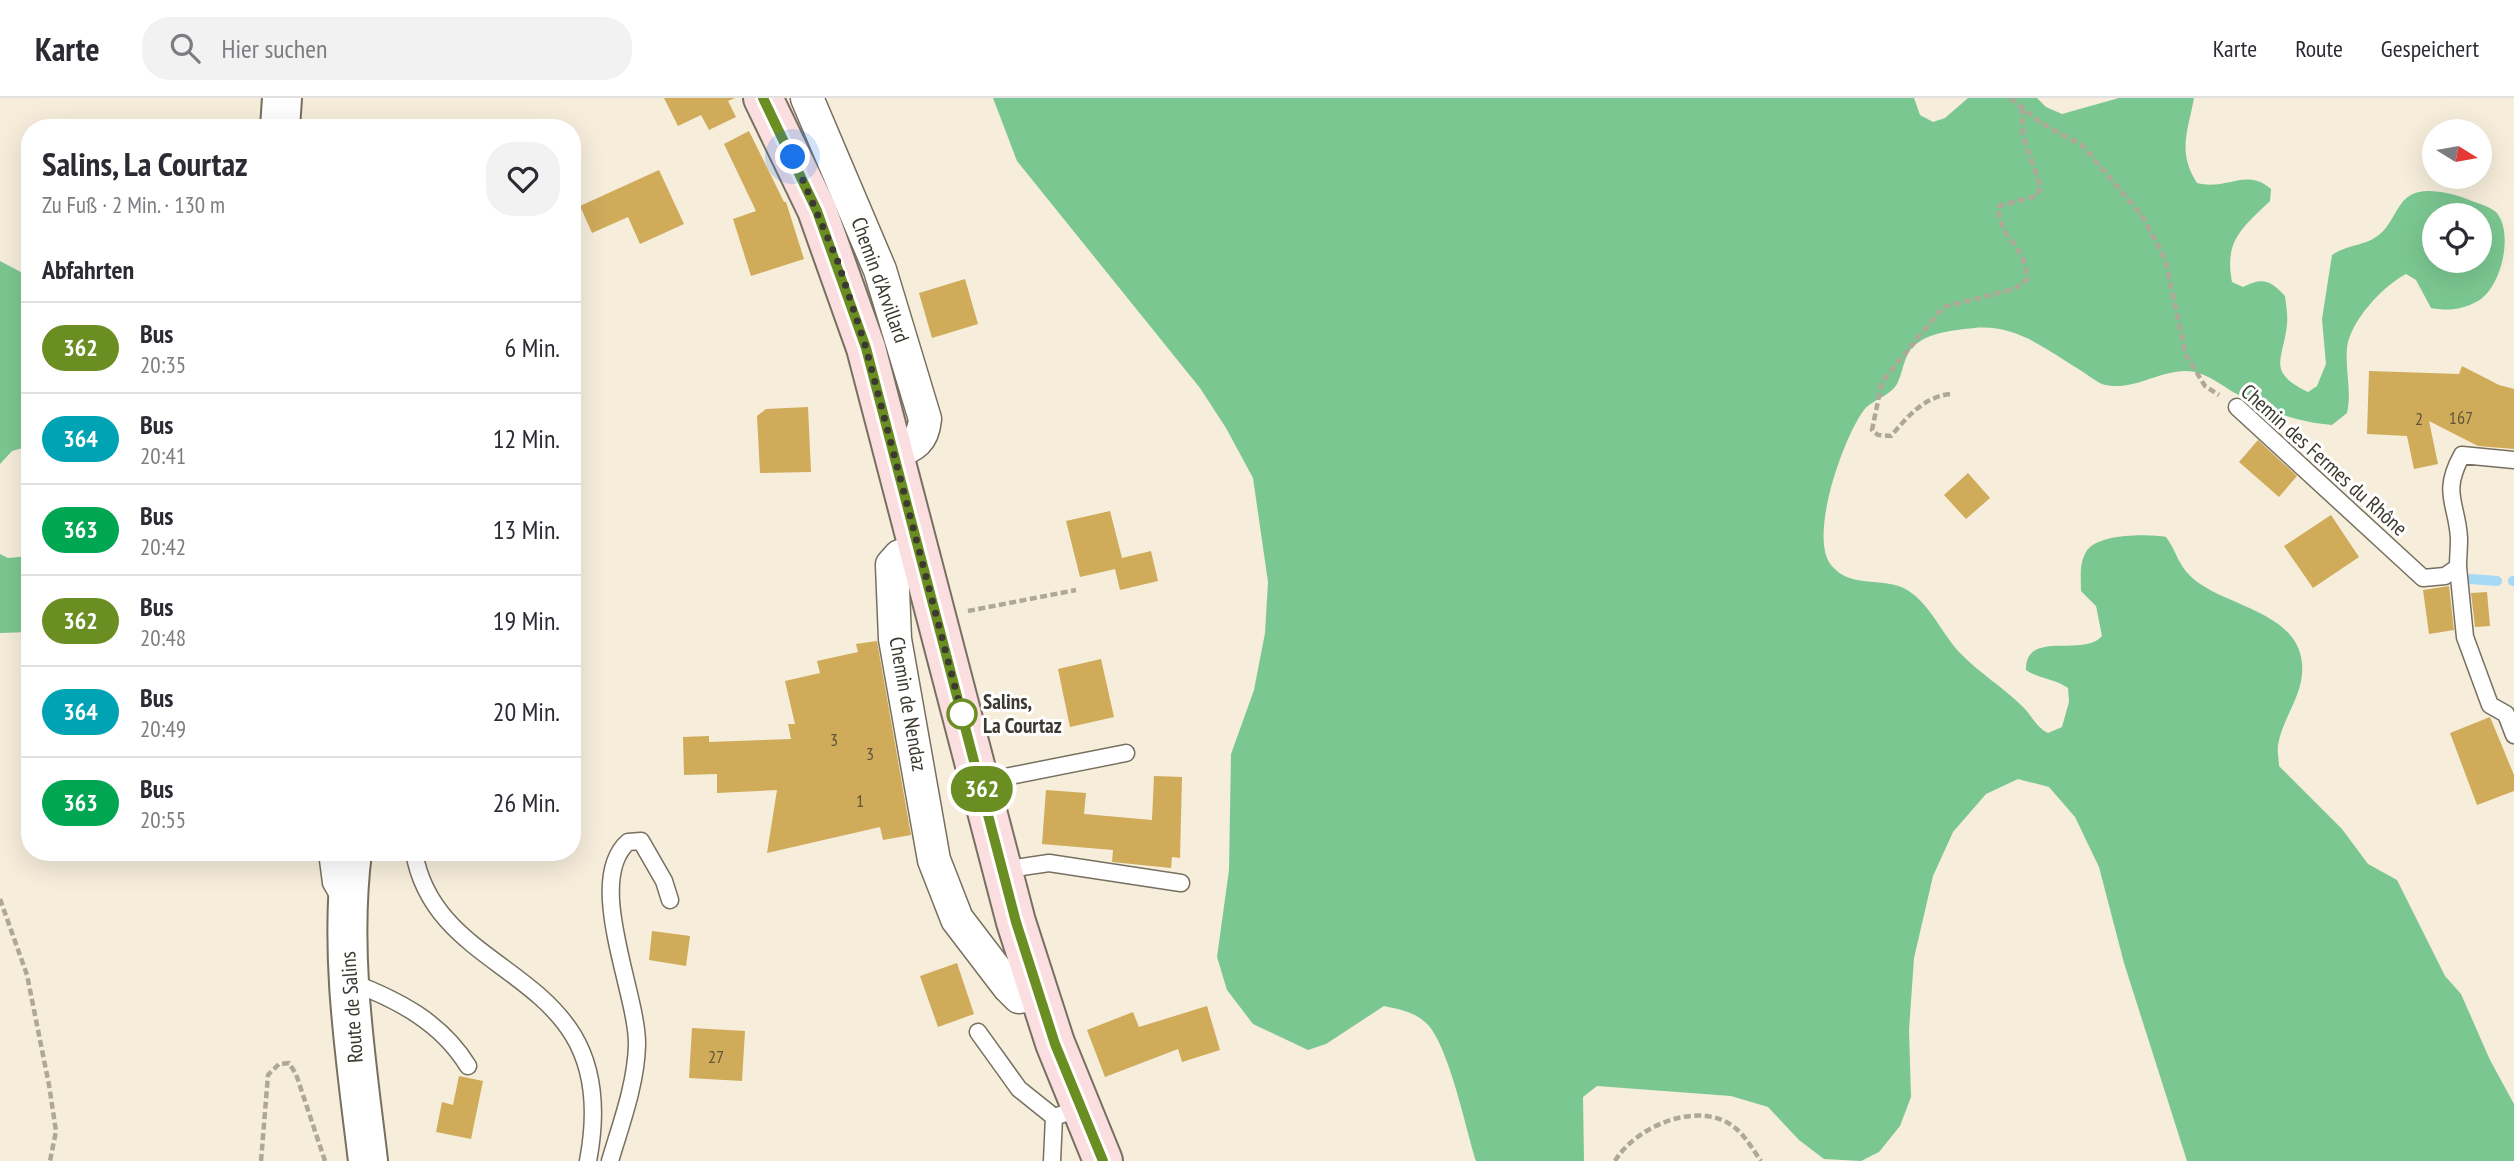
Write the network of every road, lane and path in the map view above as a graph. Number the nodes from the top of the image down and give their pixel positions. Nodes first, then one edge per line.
1 (282, 98) edge
2 (763, 98) edge
3 (807, 98) edge
4 (2010, 98) edge
5 (2022, 109) junction
6 (281, 119) edge
7 (1950, 394) dead end
8 (2237, 407) joint
9 (895, 452) junction
10 (2514, 460) edge
11 (919, 550) junction
12 (2458, 567) junction
13 (1076, 590) dead end
14 (936, 619) junction
15 (2514, 735) edge
16 (1126, 753) dead end
17 (980, 782) junction
18 (328, 861) edge
19 (351, 861) edge
20 (416, 861) edge
21 (1002, 870) junction
22 (1181, 883) dead end
23 (0, 899) edge
24 (670, 900) dead end
25 (347, 911) junction
26 (349, 981) junction
27 (1038, 994) junction
28 (978, 1032) dead end
29 (468, 1066) dead end
30 (1068, 1113) junction
31 (50, 1161) edge
32 (261, 1161) edge
33 (325, 1161) edge
34 (368, 1161) edge
35 (587, 1161) edge
36 (610, 1161) edge
37 (1052, 1161) edge
38 (1103, 1161) edge
39 (1615, 1161) edge
40 (1761, 1161) edge

1 - 6 street
2 - 9 main road
3 - 9 street, Chemin d'Arvillard
4 - 5 path, Chemin des Fermes du Rhône
5 - 7 path
5 - 8 path, Chemin des Fermes du Rhône
8 - 12 lane, Chemin des Fermes du Rhône
9 - 11 main road
10 - 12 lane
11 - 14 main road
11 - 27 street, Chemin de Nendaz
12 - 15 lane
13 - 14 path
14 - 17 main road
16 - 17 lane
17 - 21 main road
18 - 25 lane
19 - 25 street, Route de Salins
20 - 35 lane
21 - 22 lane
21 - 27 main road
23 - 31 path
24 - 36 lane
25 - 26 street, Route de Salins
26 - 29 lane
26 - 34 street, Route de Salins
27 - 30 main road
28 - 30 lane
30 - 37 lane
30 - 38 main road
32 - 33 path
39 - 40 path

